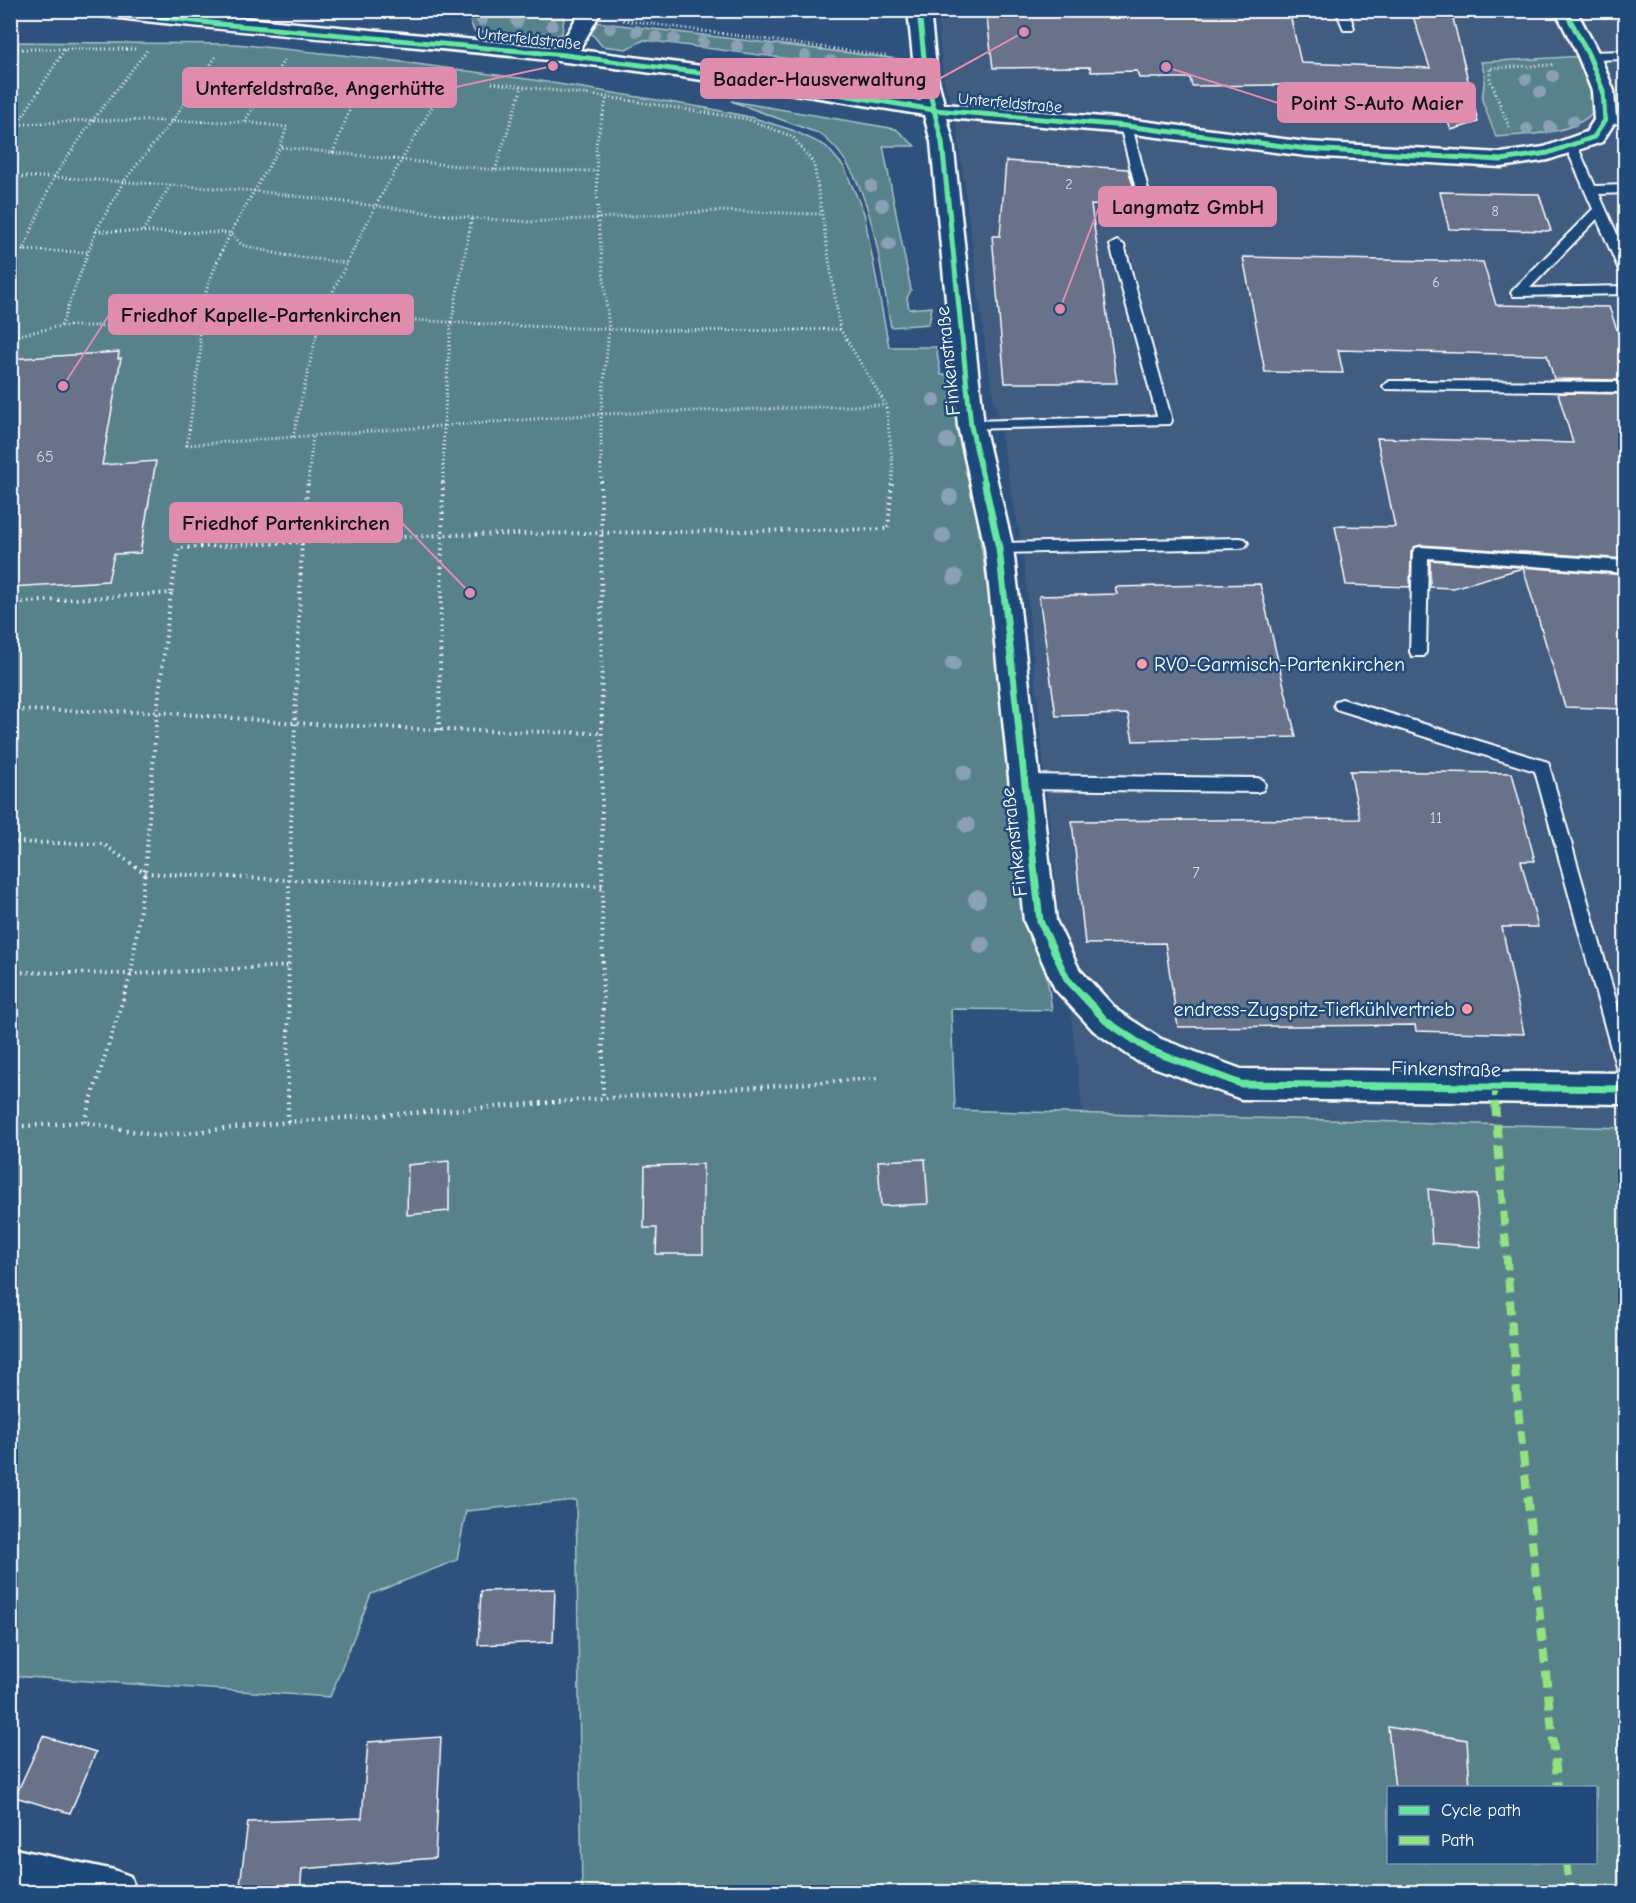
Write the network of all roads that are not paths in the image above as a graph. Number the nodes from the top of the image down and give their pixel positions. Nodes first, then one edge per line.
1 (102, 10) edge
2 (919, 10) edge
3 (1342, 10) edge
4 (1565, 10) edge
5 (591, 13) edge
6 (222, 17) edge
7 (1348, 28) dead end
8 (565, 55) junction
9 (1626, 55) edge
10 (1591, 60) junction
11 (934, 110) junction
12 (1608, 125) edge
13 (1126, 126) junction
14 (1571, 145) junction
15 (1626, 189) edge
16 (1591, 190) junction
17 (1144, 197) dead end
18 (1599, 210) junction
19 (1117, 245) dead end
20 (1626, 270) edge
21 (1626, 290) edge
22 (1390, 386) dead end
23 (1626, 387) edge
24 (971, 426) junction
25 (1240, 543) dead end
26 (999, 548) junction
27 (1626, 567) edge
28 (1418, 652) dead end
29 (1342, 705) dead end
30 (1023, 782) junction
31 (1257, 785) dead end
32 (1626, 1070) edge
33 (1626, 1089) edge
34 (10, 1870) edge
35 (114, 1893) edge

1 - 6 street, Unterfeldstraße
2 - 11 street, Finkenstraße
3 - 7 lane
4 - 10 street
5 - 8 street
6 - 8 street, Unterfeldstraße
8 - 11 street, Unterfeldstraße
9 - 10 lane
10 - 12 street
11 - 13 street, Unterfeldstraße
11 - 24 street, Finkenstraße
12 - 14 street, Unterfeldstraße
13 - 14 street, Unterfeldstraße
13 - 17 lane
14 - 16 lane
15 - 16 lane
16 - 18 lane
18 - 20 lane
18 - 21 lane
19 - 24 lane
22 - 23 lane
24 - 26 street, Finkenstraße
25 - 26 lane
26 - 30 street, Finkenstraße
27 - 28 lane
29 - 32 lane
30 - 31 lane
30 - 33 street, Finkenstraße
34 - 35 street

